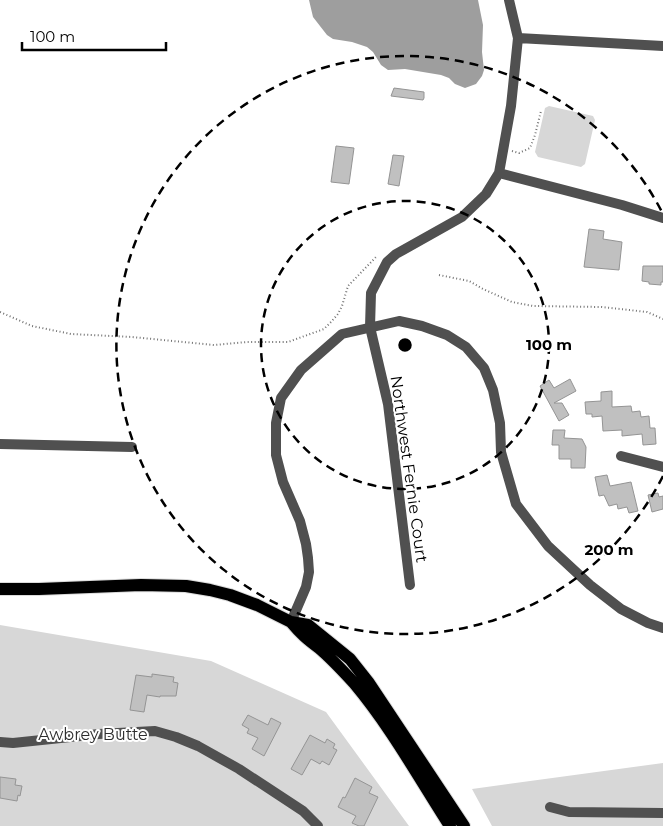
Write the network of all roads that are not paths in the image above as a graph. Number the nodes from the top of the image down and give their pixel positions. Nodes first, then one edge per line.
1 (509, 0) edge
2 (518, 38) junction
3 (663, 46) edge
4 (499, 173) junction
5 (663, 218) edge
6 (370, 327) junction
7 (0, 444) edge
8 (132, 447) dead end
9 (621, 456) dead end
10 (663, 467) edge
11 (410, 585) dead end
12 (0, 589) edge
13 (292, 622) junction
14 (663, 628) edge
15 (0, 742) edge
16 (550, 807) dead end
17 (663, 813) edge
18 (318, 826) edge
19 (450, 826) edge
20 (464, 826) edge

1 - 2 street
2 - 3 street
2 - 4 street
4 - 5 street
4 - 6 street, Northwest Fernie Court
6 - 11 street, Northwest Fernie Court
6 - 13 street
6 - 14 street
7 - 8 street
9 - 10 street
12 - 13 main road
13 - 19 main road
13 - 20 main road
15 - 18 street
16 - 17 street

